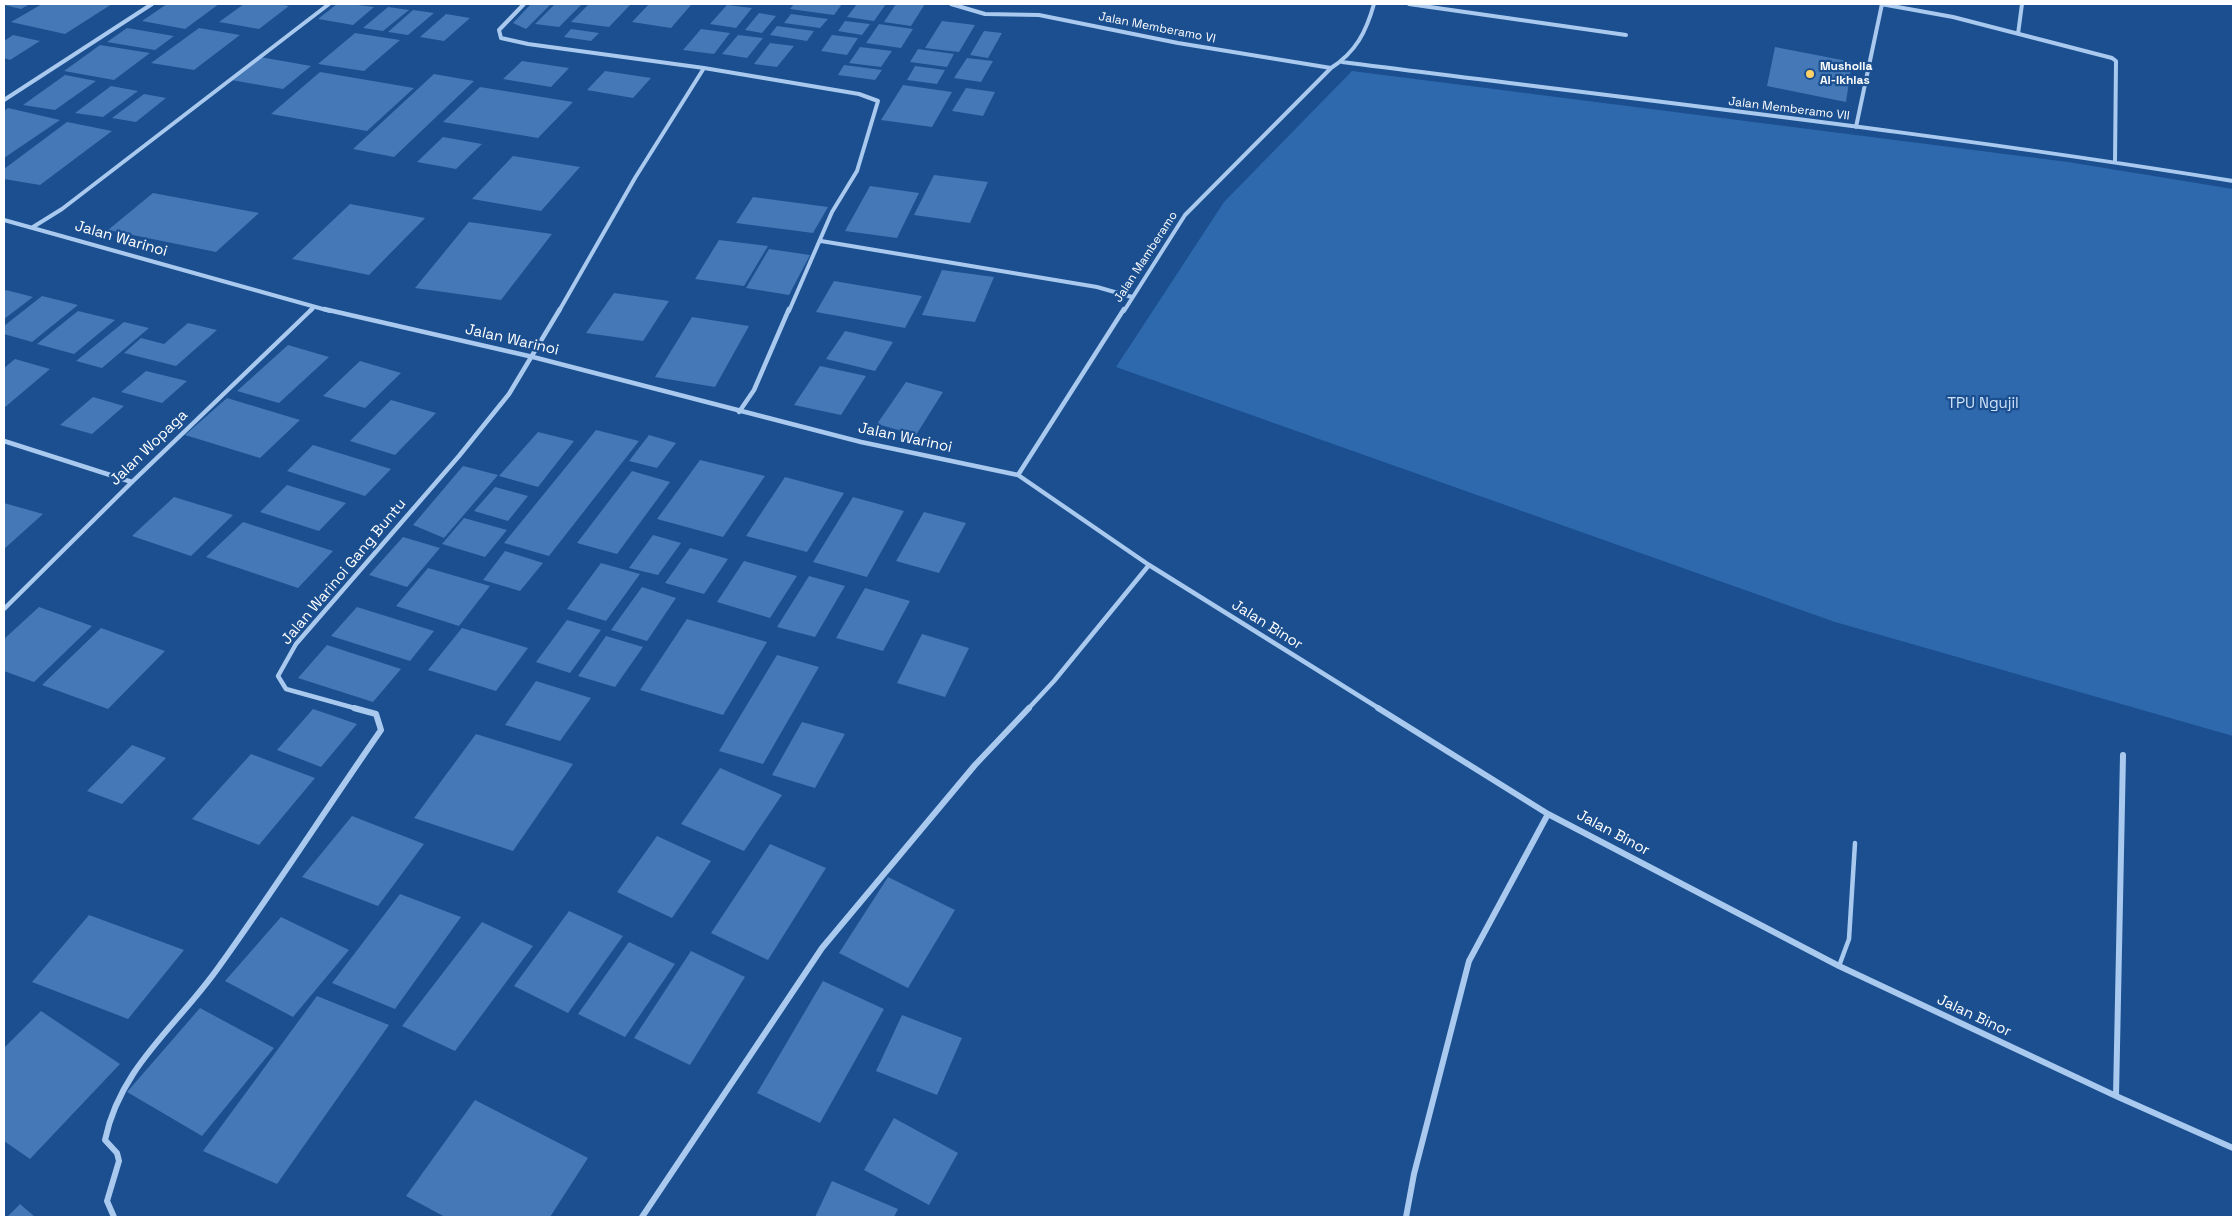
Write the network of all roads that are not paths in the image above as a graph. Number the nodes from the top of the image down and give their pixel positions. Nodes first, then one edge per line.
1 (152, 4) edge
2 (329, 4) edge
3 (524, 4) edge
4 (951, 4) edge
5 (1374, 4) edge
6 (1409, 4) edge
7 (1882, 4) edge
8 (2022, 4) edge
9 (2018, 34) junction
10 (1626, 35) dead end
11 (1342, 62) junction
12 (704, 68) junction
13 (1331, 68) junction
14 (4, 100) edge
15 (1856, 127) junction
16 (2115, 162) junction
17 (2233, 181) edge
18 (4, 220) edge
19 (33, 227) junction
20 (820, 241) junction
21 (1132, 297) junction
22 (314, 307) junction
23 (533, 357) junction
24 (739, 412) junction
25 (4, 441) edge
26 (1018, 476) junction
27 (132, 482) junction
28 (1149, 566) junction
29 (4, 609) edge
30 (2123, 755) dead end
31 (1548, 814) junction
32 (1855, 843) dead end
33 (1839, 966) junction
34 (2116, 1096) junction
35 (2233, 1148) edge
36 (114, 1217) edge
37 (642, 1217) edge
38 (1406, 1217) edge

1 - 14 street
2 - 19 street
3 - 12 street
4 - 13 street, Jalan Memberamo VI
5 - 11 street, Jalan Mamberamo
6 - 10 street
7 - 9 street
7 - 15 street
8 - 9 street
9 - 16 street
11 - 13 street, Jalan Mamberamo
11 - 15 street, Jalan Memberamo VII
12 - 20 street
12 - 23 street
13 - 21 street, Jalan Mamberamo
15 - 16 street, Jalan Memberamo VII
16 - 17 street, Jalan Memberamo VII
18 - 19 street, Jalan Warinoi
19 - 22 street, Jalan Warinoi
20 - 21 street
20 - 24 street
21 - 26 street, Jalan Mamberamo
22 - 23 street, Jalan Warinoi
22 - 27 street, Jalan Wopaga
23 - 24 street, Jalan Warinoi
23 - 36 street, Jalan Warinoi Gang Buntu
24 - 26 street, Jalan Warinoi
25 - 27 street
26 - 28 street, Jalan Binor
27 - 29 street, Jalan Wopaga
28 - 31 street, Jalan Binor
28 - 37 street
30 - 34 street
31 - 33 street, Jalan Binor
31 - 38 street
32 - 33 lane
33 - 34 street, Jalan Binor
34 - 35 street, Jalan Binor

